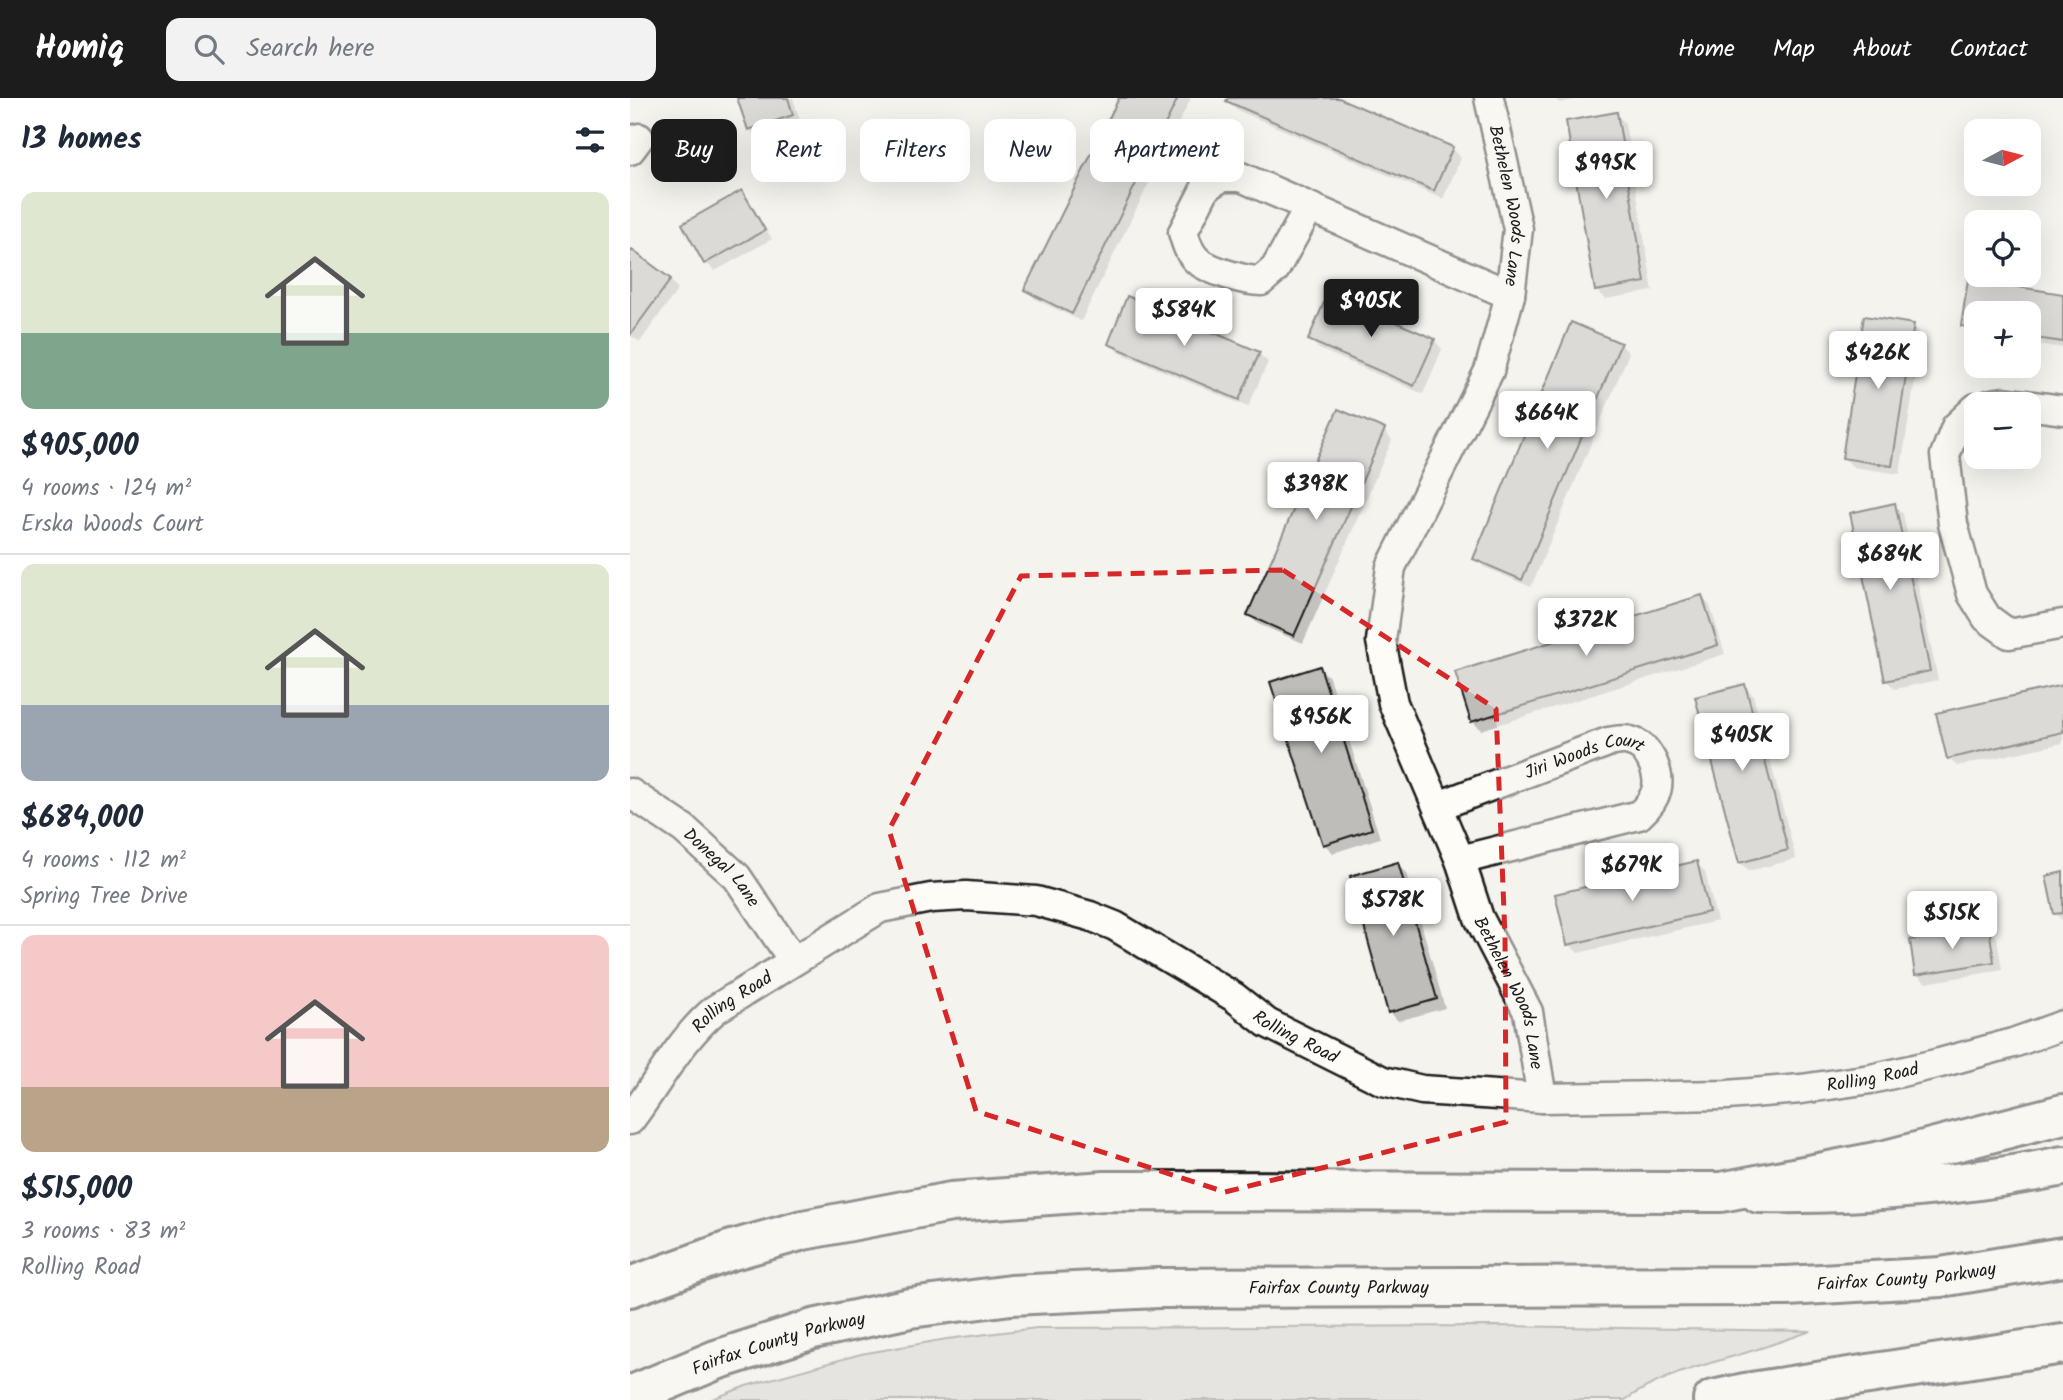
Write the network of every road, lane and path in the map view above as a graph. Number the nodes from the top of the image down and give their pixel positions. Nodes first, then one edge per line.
1 (1489, 98) edge
2 (1309, 208) dead end
3 (1510, 295) junction
4 (2041, 407) edge
5 (2063, 410) edge
6 (1964, 419) edge
7 (2063, 624) edge
8 (630, 793) edge
9 (1438, 806) junction
10 (1460, 860) junction
11 (793, 960) junction
12 (2063, 1025) edge
13 (1542, 1098) junction
14 (2063, 1114) edge
15 (630, 1120) edge
16 (2063, 1166) edge
17 (1721, 1192) junction
18 (2063, 1257) edge
19 (630, 1287) edge
20 (2063, 1344) edge
21 (630, 1396) edge
22 (1713, 1400) edge

1 - 3 street, Bethelen Woods Lane
2 - 3 street
3 - 9 street, Bethelen Woods Lane
4 - 5 street
6 - 7 street
8 - 11 street, Donegal Lane
9 - 10 street, Bethelen Woods Lane
9 - 10 street, Jiri Woods Court
10 - 13 street, Bethelen Woods Lane
11 - 13 street, Rolling Road
11 - 15 street, Rolling Road
12 - 13 street, Rolling Road
14 - 17 main road
16 - 17 main road
17 - 19 main road
18 - 21 main road, Fairfax County Parkway
20 - 22 main road

